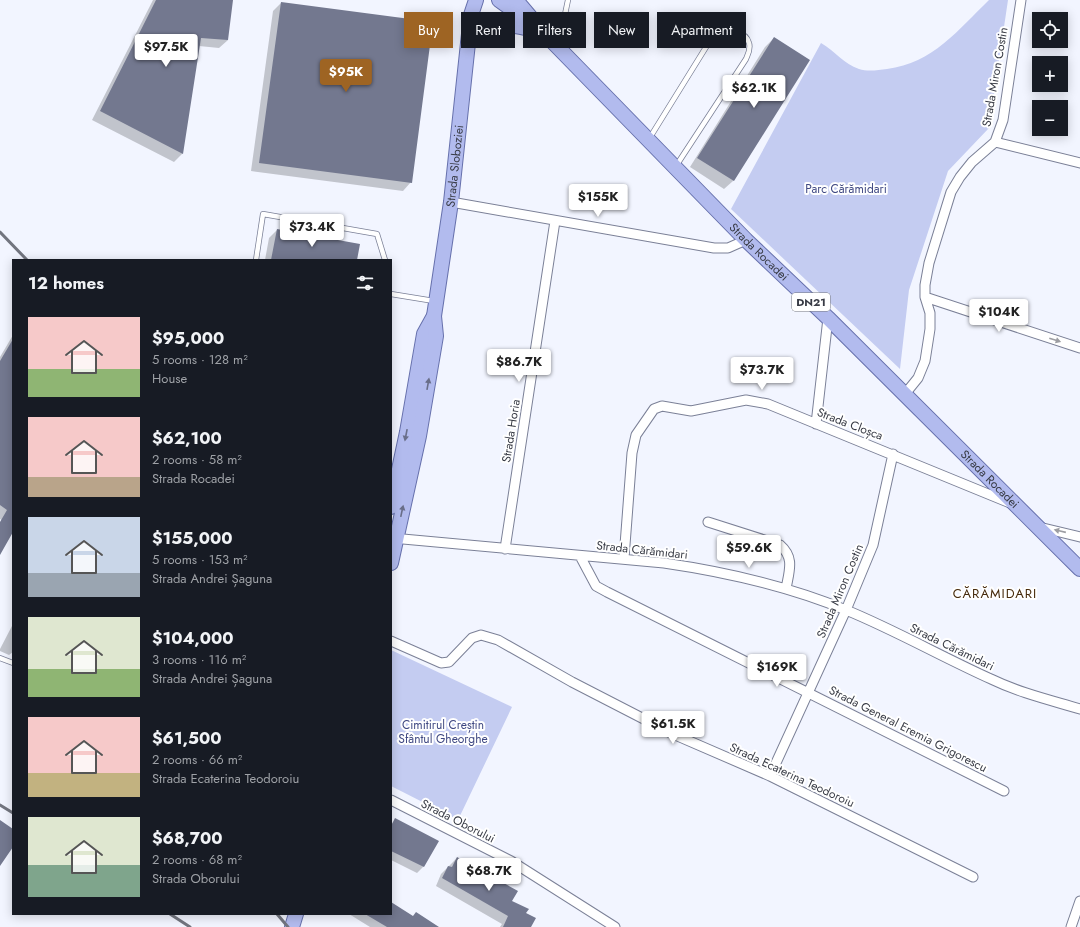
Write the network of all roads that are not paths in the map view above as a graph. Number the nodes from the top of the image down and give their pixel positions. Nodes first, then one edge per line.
1 (465, 0) edge
2 (476, 0) edge
3 (499, 0) edge
4 (516, 0) edge
5 (524, 0) edge
6 (568, 0) edge
7 (1021, 0) edge
8 (470, 12) edge
9 (472, 12) edge
10 (526, 12) edge
11 (531, 12) edge
12 (565, 12) edge
13 (523, 17) edge
14 (468, 48) edge
15 (559, 48) edge
16 (649, 140) junction
17 (995, 142) junction
18 (1080, 163) edge
19 (676, 168) junction
20 (451, 202) junction
21 (555, 221) junction
22 (746, 240) junction
23 (256, 259) edge
24 (385, 259) edge
25 (392, 294) edge
26 (925, 297) junction
27 (436, 302) junction
28 (434, 316) junction
29 (828, 318) junction
30 (1080, 348) edge
31 (905, 394) junction
32 (816, 424) junction
33 (893, 454) junction
34 (395, 475) edge
35 (392, 499) edge
36 (1019, 507) junction
37 (708, 522) dead end
38 (1039, 527) junction
39 (1080, 537) edge
40 (394, 538) edge
41 (505, 549) junction
42 (392, 555) edge
43 (580, 556) junction
44 (624, 558) junction
45 (1080, 569) edge
46 (786, 589) junction
47 (846, 610) junction
48 (392, 641) edge
49 (0, 658) edge
50 (12, 663) edge
51 (808, 691) junction
52 (1080, 709) edge
53 (770, 776) junction
54 (1004, 791) dead end
55 (392, 801) edge
56 (973, 877) dead end
57 (1080, 901) edge
58 (296, 915) edge
59 (292, 927) edge
60 (615, 927) edge
61 (1071, 927) edge

1 - 8 main road, Strada Sloboziei
2 - 9 main road, Strada Sloboziei
3 - 13 main road, Strada Rocadei
4 - 10 main road, Strada Rocadei
5 - 11 main road, DN21
6 - 12 lane
7 - 17 street, Strada Miron Costin
14 - 20 main road, Strada Sloboziei
15 - 16 main road, Strada Rocadei / DN21
16 - 19 main road, Strada Rocadei / DN21
16 - 19 lane
17 - 18 street
17 - 26 street, Strada Miron Costin
19 - 22 main road, Strada Rocadei / DN21
20 - 21 street
20 - 27 main road, Strada Sloboziei
21 - 22 street
21 - 41 street, Strada Horia
22 - 29 main road, Strada Rocadei / DN21
23 - 24 lane
25 - 27 lane
26 -> 30 street
26 - 31 street, Strada Miron Costin
27 - 28 main road, Strada Sloboziei
28 -> 34 main road, Strada Sloboziei
40 -> 28 main road, Strada Sloboziei
29 - 31 main road, Strada Rocadei / DN21
29 - 32 street
31 - 36 main road, Strada Rocadei / DN21
32 - 33 street, Strada Cloșca
32 - 44 street, Strada Cloșca
33 - 36 street, Strada Cloșca
33 - 47 street, Strada Miron Costin
34 - 35 main road, Strada Sloboziei
36 - 38 main road, Strada Rocadei / DN21
37 - 46 street
39 -> 38 street
38 - 45 main road, Strada Rocadei / DN21
40 - 41 street, Strada Cărămidari
40 - 42 main road, Strada Sloboziei
41 - 43 street, Strada Cărămidari
43 - 44 street, Strada Cărămidari
43 - 51 street, Strada General Eremia Grigorescu
44 - 46 street, Strada Cărămidari
46 - 47 street, Strada Cărămidari
47 - 51 street, Strada Miron Costin
47 - 52 street, Strada Cărămidari
48 - 53 street, Strada Ecaterina Teodoroiu
49 - 50 lane
51 - 53 street, Strada Miron Costin
51 - 54 street, Strada General Eremia Grigorescu
53 - 56 street, Strada Ecaterina Teodoroiu
55 - 60 street, Strada Oborului
57 - 61 street
58 - 59 main road

